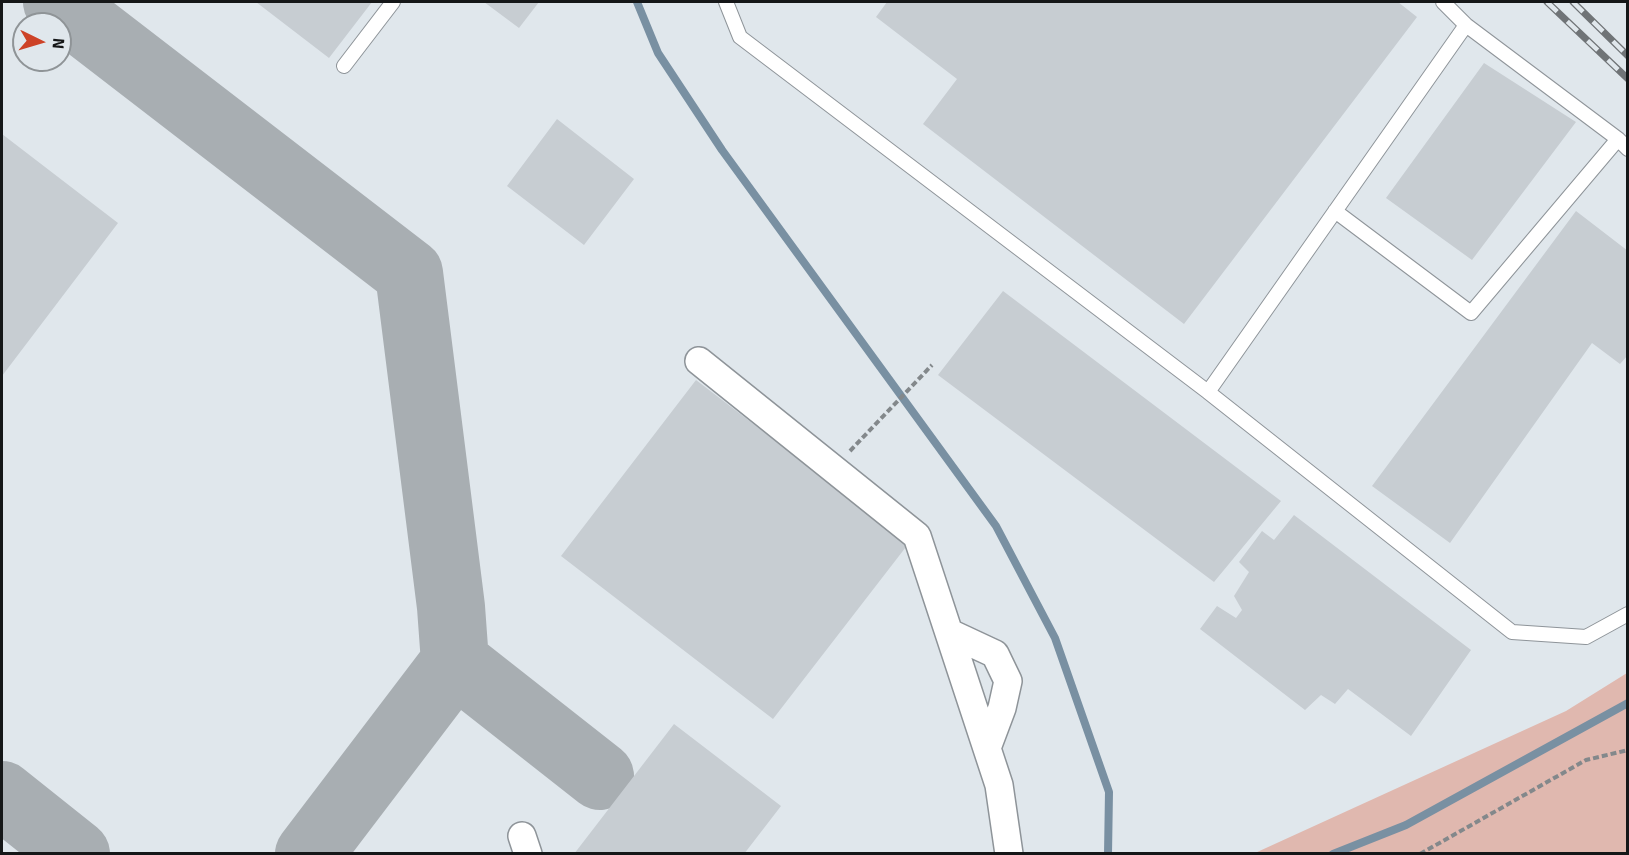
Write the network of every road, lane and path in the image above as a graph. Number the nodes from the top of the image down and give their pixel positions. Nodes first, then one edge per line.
1 (393, 2) edge
2 (726, 2) edge
3 (1443, 2) edge
4 (1466, 25) junction
5 (344, 66) dead end
6 (1623, 144) edge
7 (1335, 211) junction
8 (699, 361) dead end
9 (932, 365) dead end
10 (1208, 392) junction
11 (833, 469) junction
12 (1628, 614) edge
13 (950, 633) junction
14 (987, 748) junction
15 (1628, 750) edge
16 (1009, 854) edge
17 (1420, 854) edge

1 - 5 lane
2 - 10 lane
3 - 4 lane
4 - 6 lane
4 - 7 lane
6 - 7 lane
7 - 10 lane
8 - 11 street
9 - 11 path
10 - 12 lane
11 - 13 street
13 - 14 street
13 - 14 street
14 - 16 street
15 - 17 path

